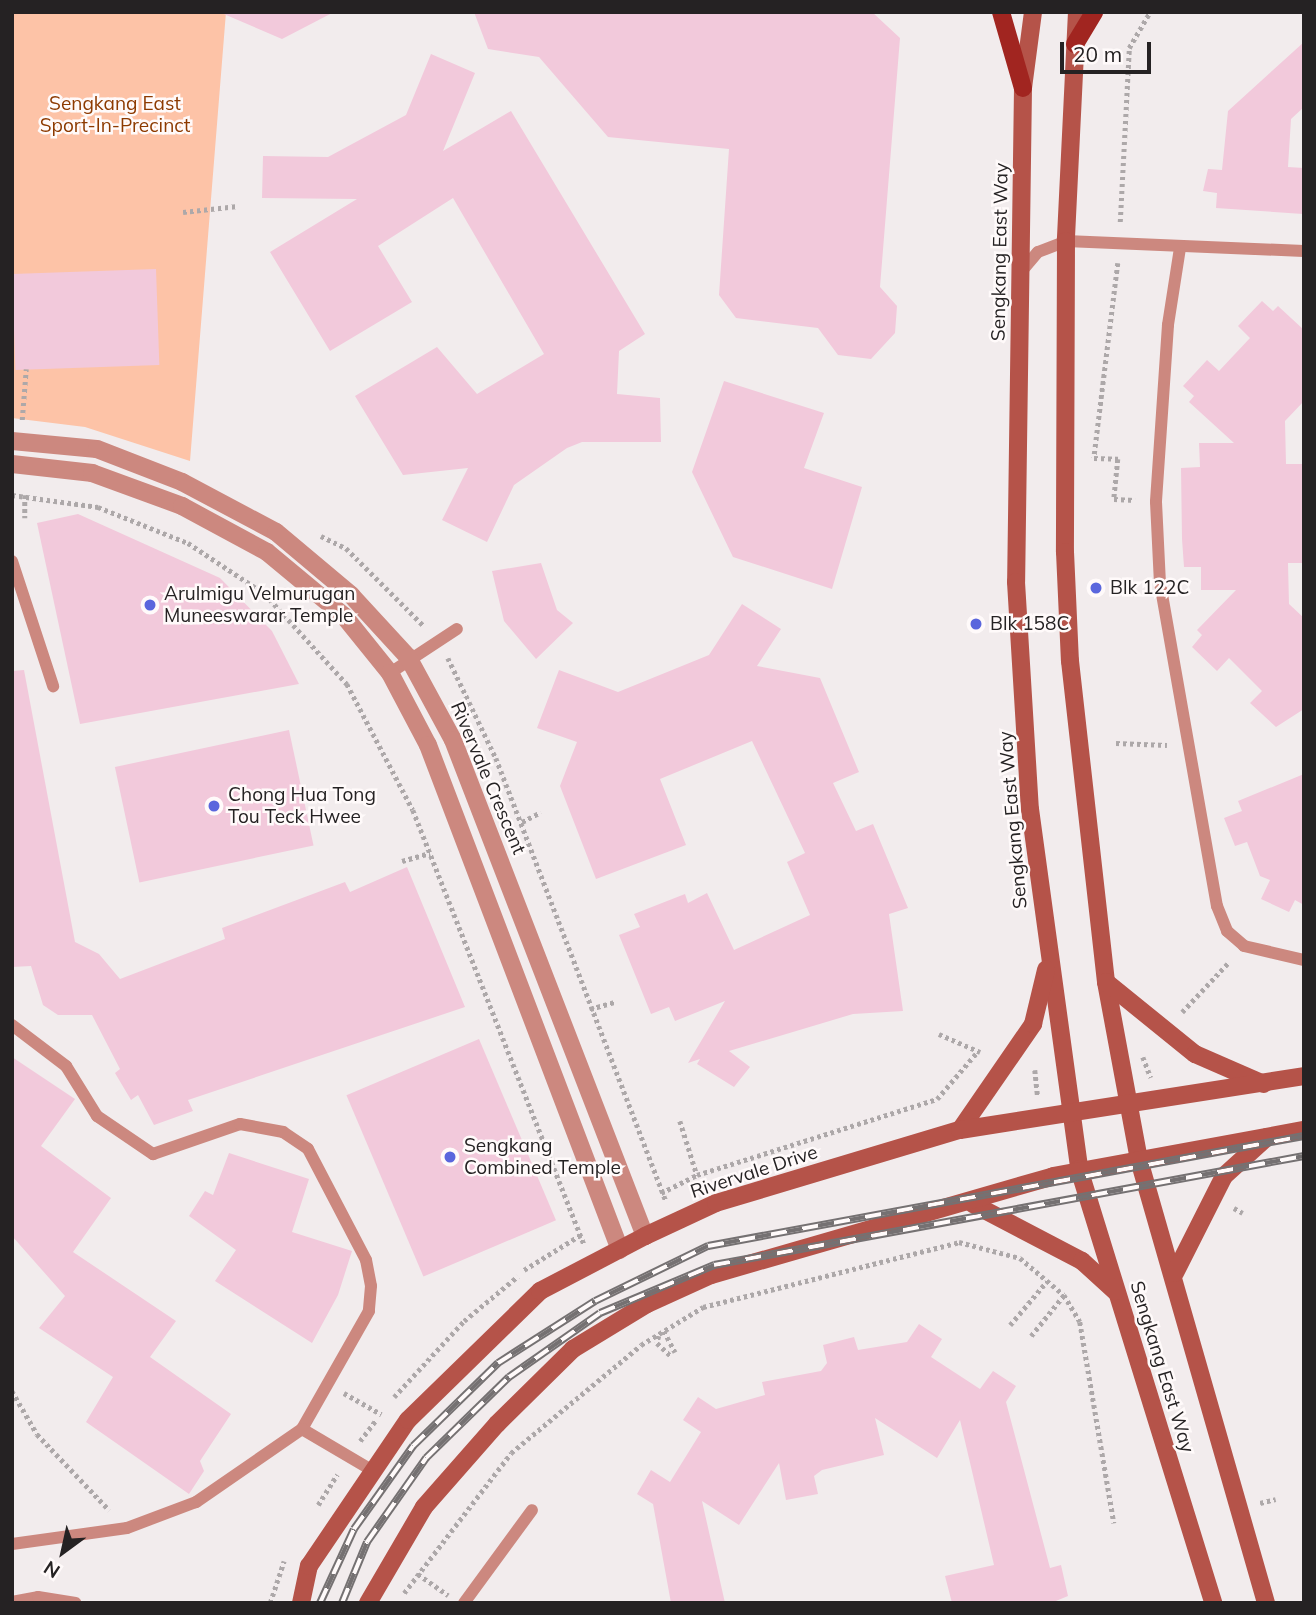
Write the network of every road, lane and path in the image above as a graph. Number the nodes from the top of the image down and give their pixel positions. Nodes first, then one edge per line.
1 (1001, 12) edge
2 (1033, 12) edge
3 (1077, 12) edge
4 (1094, 12) edge
5 (1075, 44) junction
6 (1023, 88) junction
7 (238, 205) dead end
8 (183, 212) dead end
9 (1066, 241) junction
10 (1180, 248) junction
11 (1304, 251) edge
12 (1021, 272) junction
13 (26, 369) dead end
14 (22, 422) dead end
15 (12, 441) edge
16 (12, 464) edge
17 (12, 495) edge
18 (25, 495) junction
19 (25, 518) dead end
20 (310, 560) junction
21 (12, 561) edge
22 (295, 575) junction
23 (457, 629) dead end
24 (408, 657) junction
25 (390, 673) junction
26 (53, 687) dead end
27 (1116, 743) dead end
28 (1189, 746) junction
29 (463, 765) junction
30 (439, 774) junction
31 (541, 812) dead end
32 (522, 822) dead end
33 (430, 853) junction
34 (402, 861) dead end
35 (1244, 946) junction
36 (1048, 959) junction
37 (1304, 960) edge
38 (1106, 982) junction
39 (615, 1002) dead end
40 (590, 1009) dead end
41 (1182, 1012) dead end
42 (12, 1025) edge
43 (939, 1034) dead end
44 (978, 1051) dead end
45 (1304, 1076) edge
46 (1264, 1084) junction
47 (1128, 1102) junction
48 (1069, 1109) junction
49 (680, 1121) dead end
50 (960, 1130) junction
51 (1304, 1130) edge
52 (1267, 1137) junction
53 (1139, 1160) junction
54 (1079, 1169) junction
55 (697, 1175) dead end
56 (973, 1203) junction
57 (645, 1236) junction
58 (620, 1250) junction
59 (592, 1264) junction
60 (1175, 1273) junction
61 (1047, 1281) junction
62 (1118, 1294) junction
63 (1065, 1295) junction
64 (1010, 1325) dead end
65 (663, 1332) junction
66 (1031, 1336) dead end
67 (12, 1391) edge
68 (349, 1396) dead end
69 (381, 1414) dead end
70 (302, 1429) junction
71 (370, 1469) junction
72 (1276, 1499) dead end
73 (1256, 1504) dead end
74 (532, 1510) dead end
75 (1114, 1523) dead end
76 (127, 1528) junction
77 (12, 1544) edge
78 (418, 1574) junction
79 (441, 1590) dead end
80 (12, 1602) edge
81 (76, 1603) edge
82 (301, 1603) edge
83 (368, 1603) edge
84 (397, 1603) edge
85 (464, 1603) edge
86 (1213, 1603) edge
87 (1266, 1603) edge

1 - 6 main road
2 - 6 main road, Sengkang East Way
3 - 5 main road, Sengkang East Way
4 - 5 main road
5 - 9 main road, Sengkang East Way
6 - 12 main road, Sengkang East Way
7 - 8 path
9 - 10 lane
9 - 12 lane
9 - 38 main road, Sengkang East Way
10 - 11 lane
10 - 28 lane
12 - 36 main road, Sengkang East Way
13 - 14 path
15 - 20 street, Rivervale Crescent
16 - 22 street
17 - 18 path
18 - 19 path
18 - 33 path
20 - 22 street
20 - 24 street, Rivervale Crescent
21 - 26 lane
22 - 25 street
23 - 24 lane
24 - 25 lane
24 - 29 street, Rivervale Crescent
25 - 30 street
27 - 28 path
28 - 35 lane
29 - 30 street
29 - 57 street, Rivervale Crescent
30 - 58 street
31 - 32 path
33 - 34 path
33 - 59 path
35 - 37 lane
35 - 41 path
36 - 48 main road, Sengkang East Way
36 - 50 main road
38 - 46 main road
38 - 47 main road, Sengkang East Way
39 - 40 path
42 - 70 lane
43 - 44 path
45 - 46 main road, Rivervale Drive
46 - 47 main road, Rivervale Drive
47 - 48 main road, Rivervale Drive
47 - 53 main road, Sengkang East Way
48 - 50 main road, Rivervale Drive
48 - 54 main road, Sengkang East Way
49 - 55 path
50 - 57 main road, Rivervale Drive
51 - 52 main road
52 - 53 main road
52 - 60 main road
53 - 54 main road
53 - 60 main road, Sengkang East Way
54 - 56 main road
54 - 62 main road, Sengkang East Way
56 - 62 main road
56 - 83 main road
57 - 58 main road, Rivervale Drive
58 - 59 main road, Rivervale Drive
59 - 71 main road, Rivervale Drive
60 - 87 main road, Sengkang East Way
61 - 63 path
61 - 64 path
61 - 65 path
62 - 86 main road, Sengkang East Way
63 - 66 path
63 - 75 path
65 - 65 path
65 - 78 path
67 - 76 path
68 - 69 path
70 - 71 lane
70 - 76 lane
71 - 82 main road, Rivervale Drive
72 - 73 path
74 - 85 lane
76 - 77 lane
78 - 79 path
78 - 84 path
80 - 81 lane

